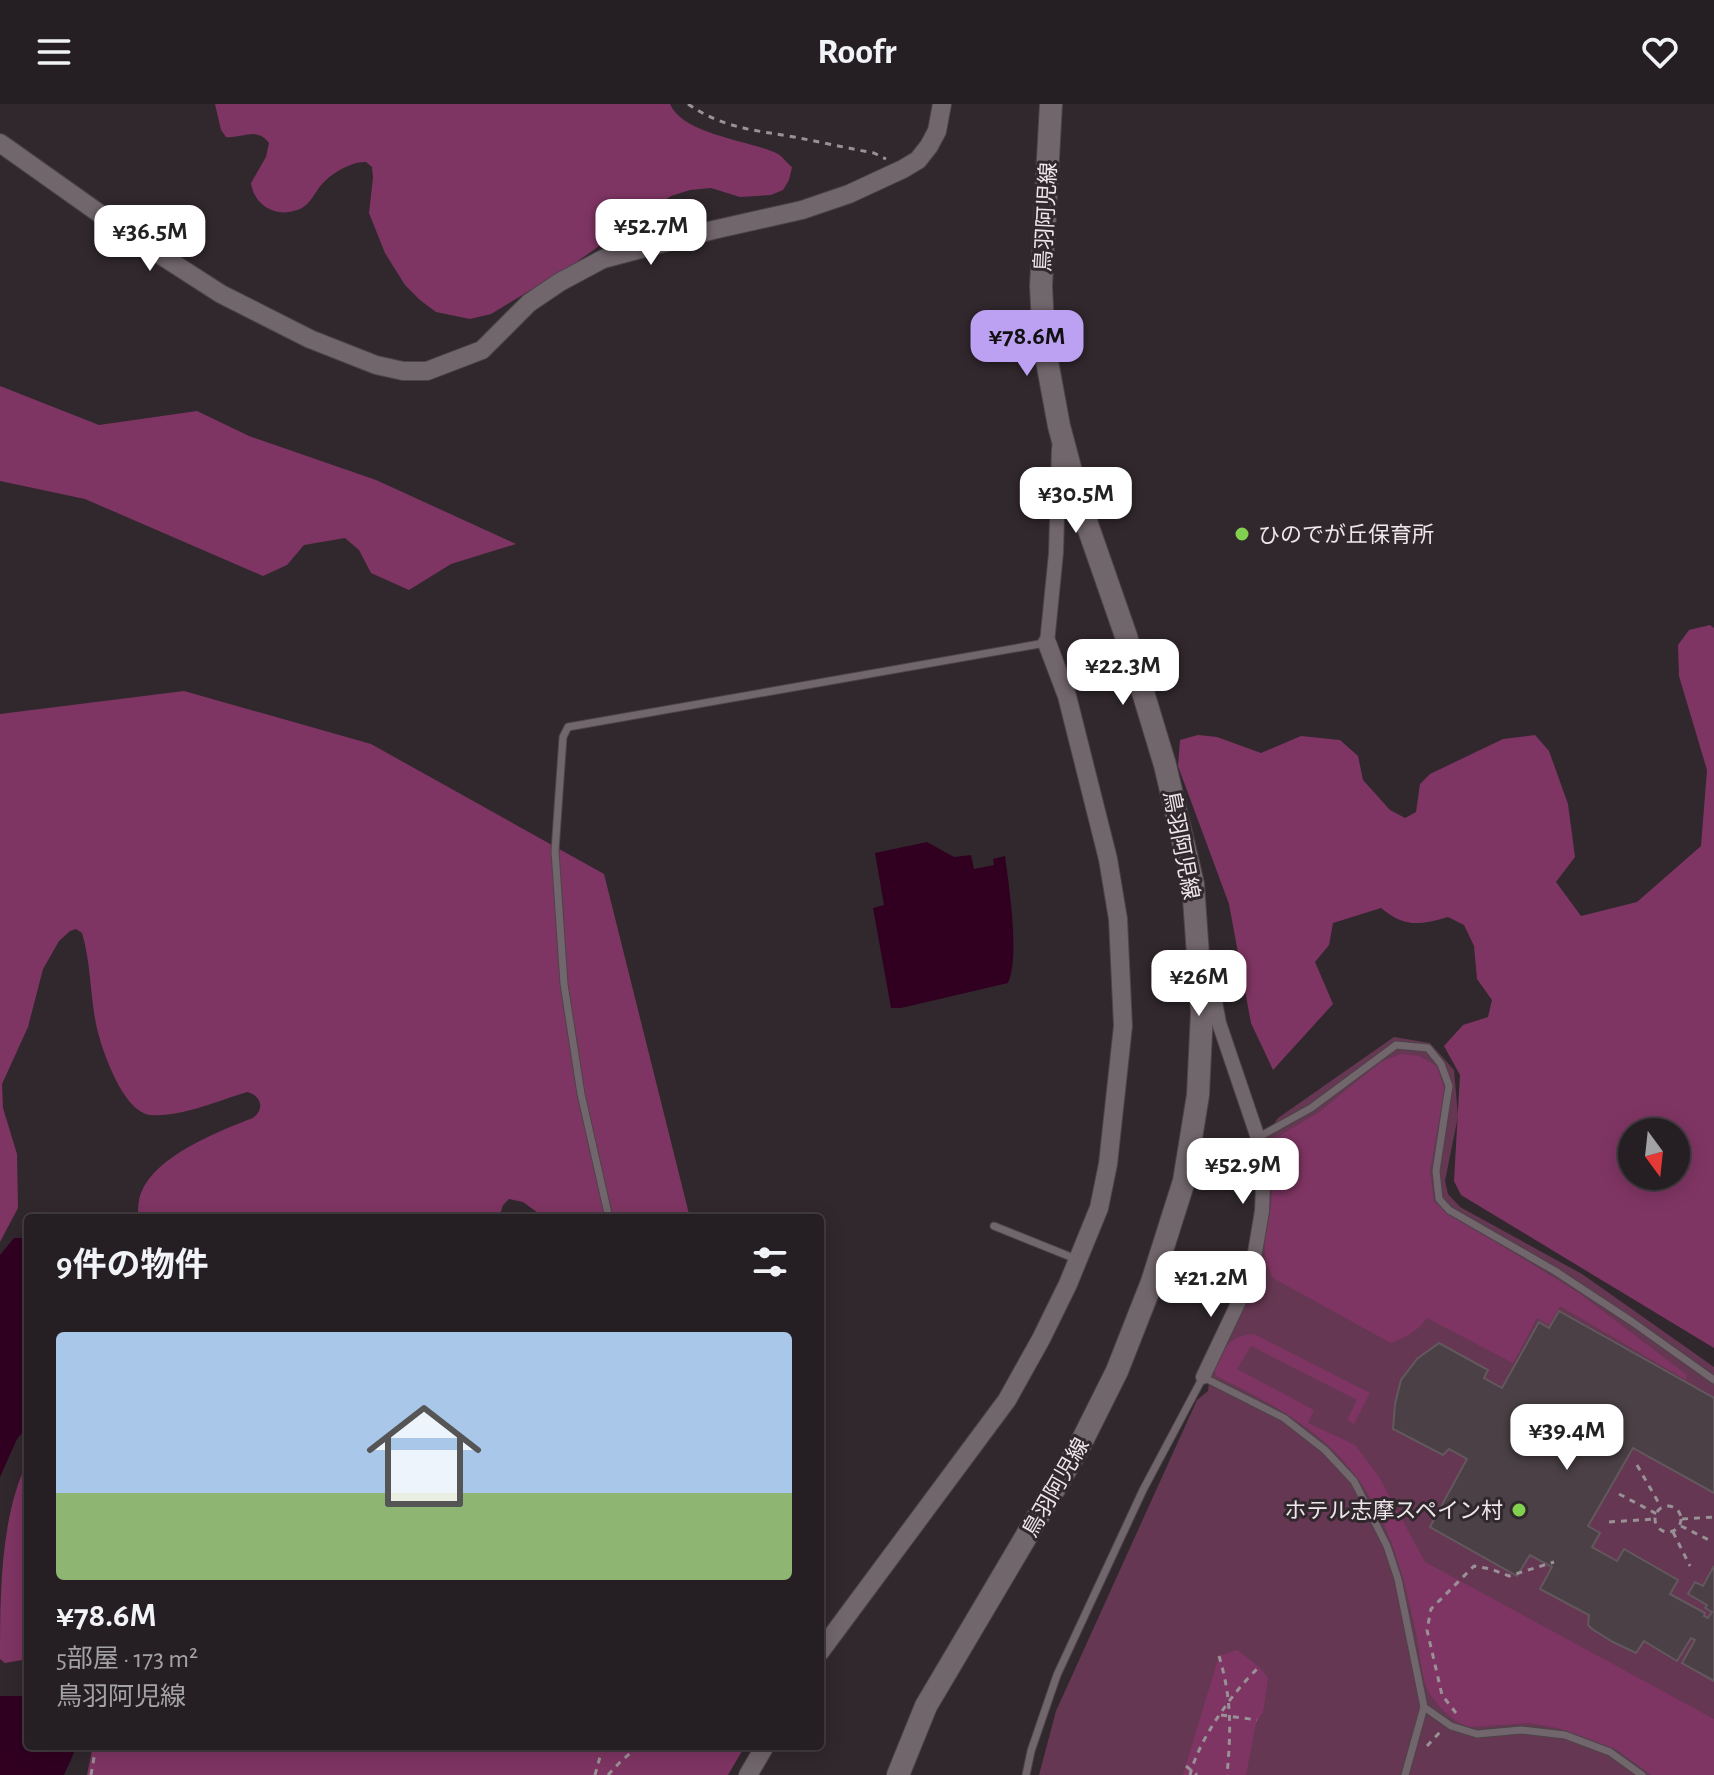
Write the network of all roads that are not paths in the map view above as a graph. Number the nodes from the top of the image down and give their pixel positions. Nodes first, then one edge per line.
1 (942, 104) edge
2 (1051, 104) edge
3 (0, 143) edge
4 (1059, 426) junction
5 (1047, 643) junction
6 (1193, 884) junction
7 (1258, 1138) junction
8 (608, 1214) edge
9 (994, 1226) dead end
10 (1078, 1260) junction
11 (1203, 1377) junction
12 (1714, 1380) edge
13 (824, 1647) edge
14 (1424, 1707) junction
15 (763, 1750) edge
16 (748, 1775) edge
17 (898, 1775) edge
18 (1026, 1775) edge
19 (1405, 1775) edge
20 (1642, 1775) edge

1 - 3 street
2 - 4 main road, 鳥羽阿児線
4 - 5 street
4 - 6 main road, 鳥羽阿児線
5 - 8 lane
5 - 10 street
6 - 7 street
6 - 17 main road, 鳥羽阿児線
7 - 11 street
7 - 12 lane
9 - 10 lane
10 - 13 street
11 - 14 lane
11 - 18 lane
14 - 19 lane
14 - 20 lane
15 - 16 street

